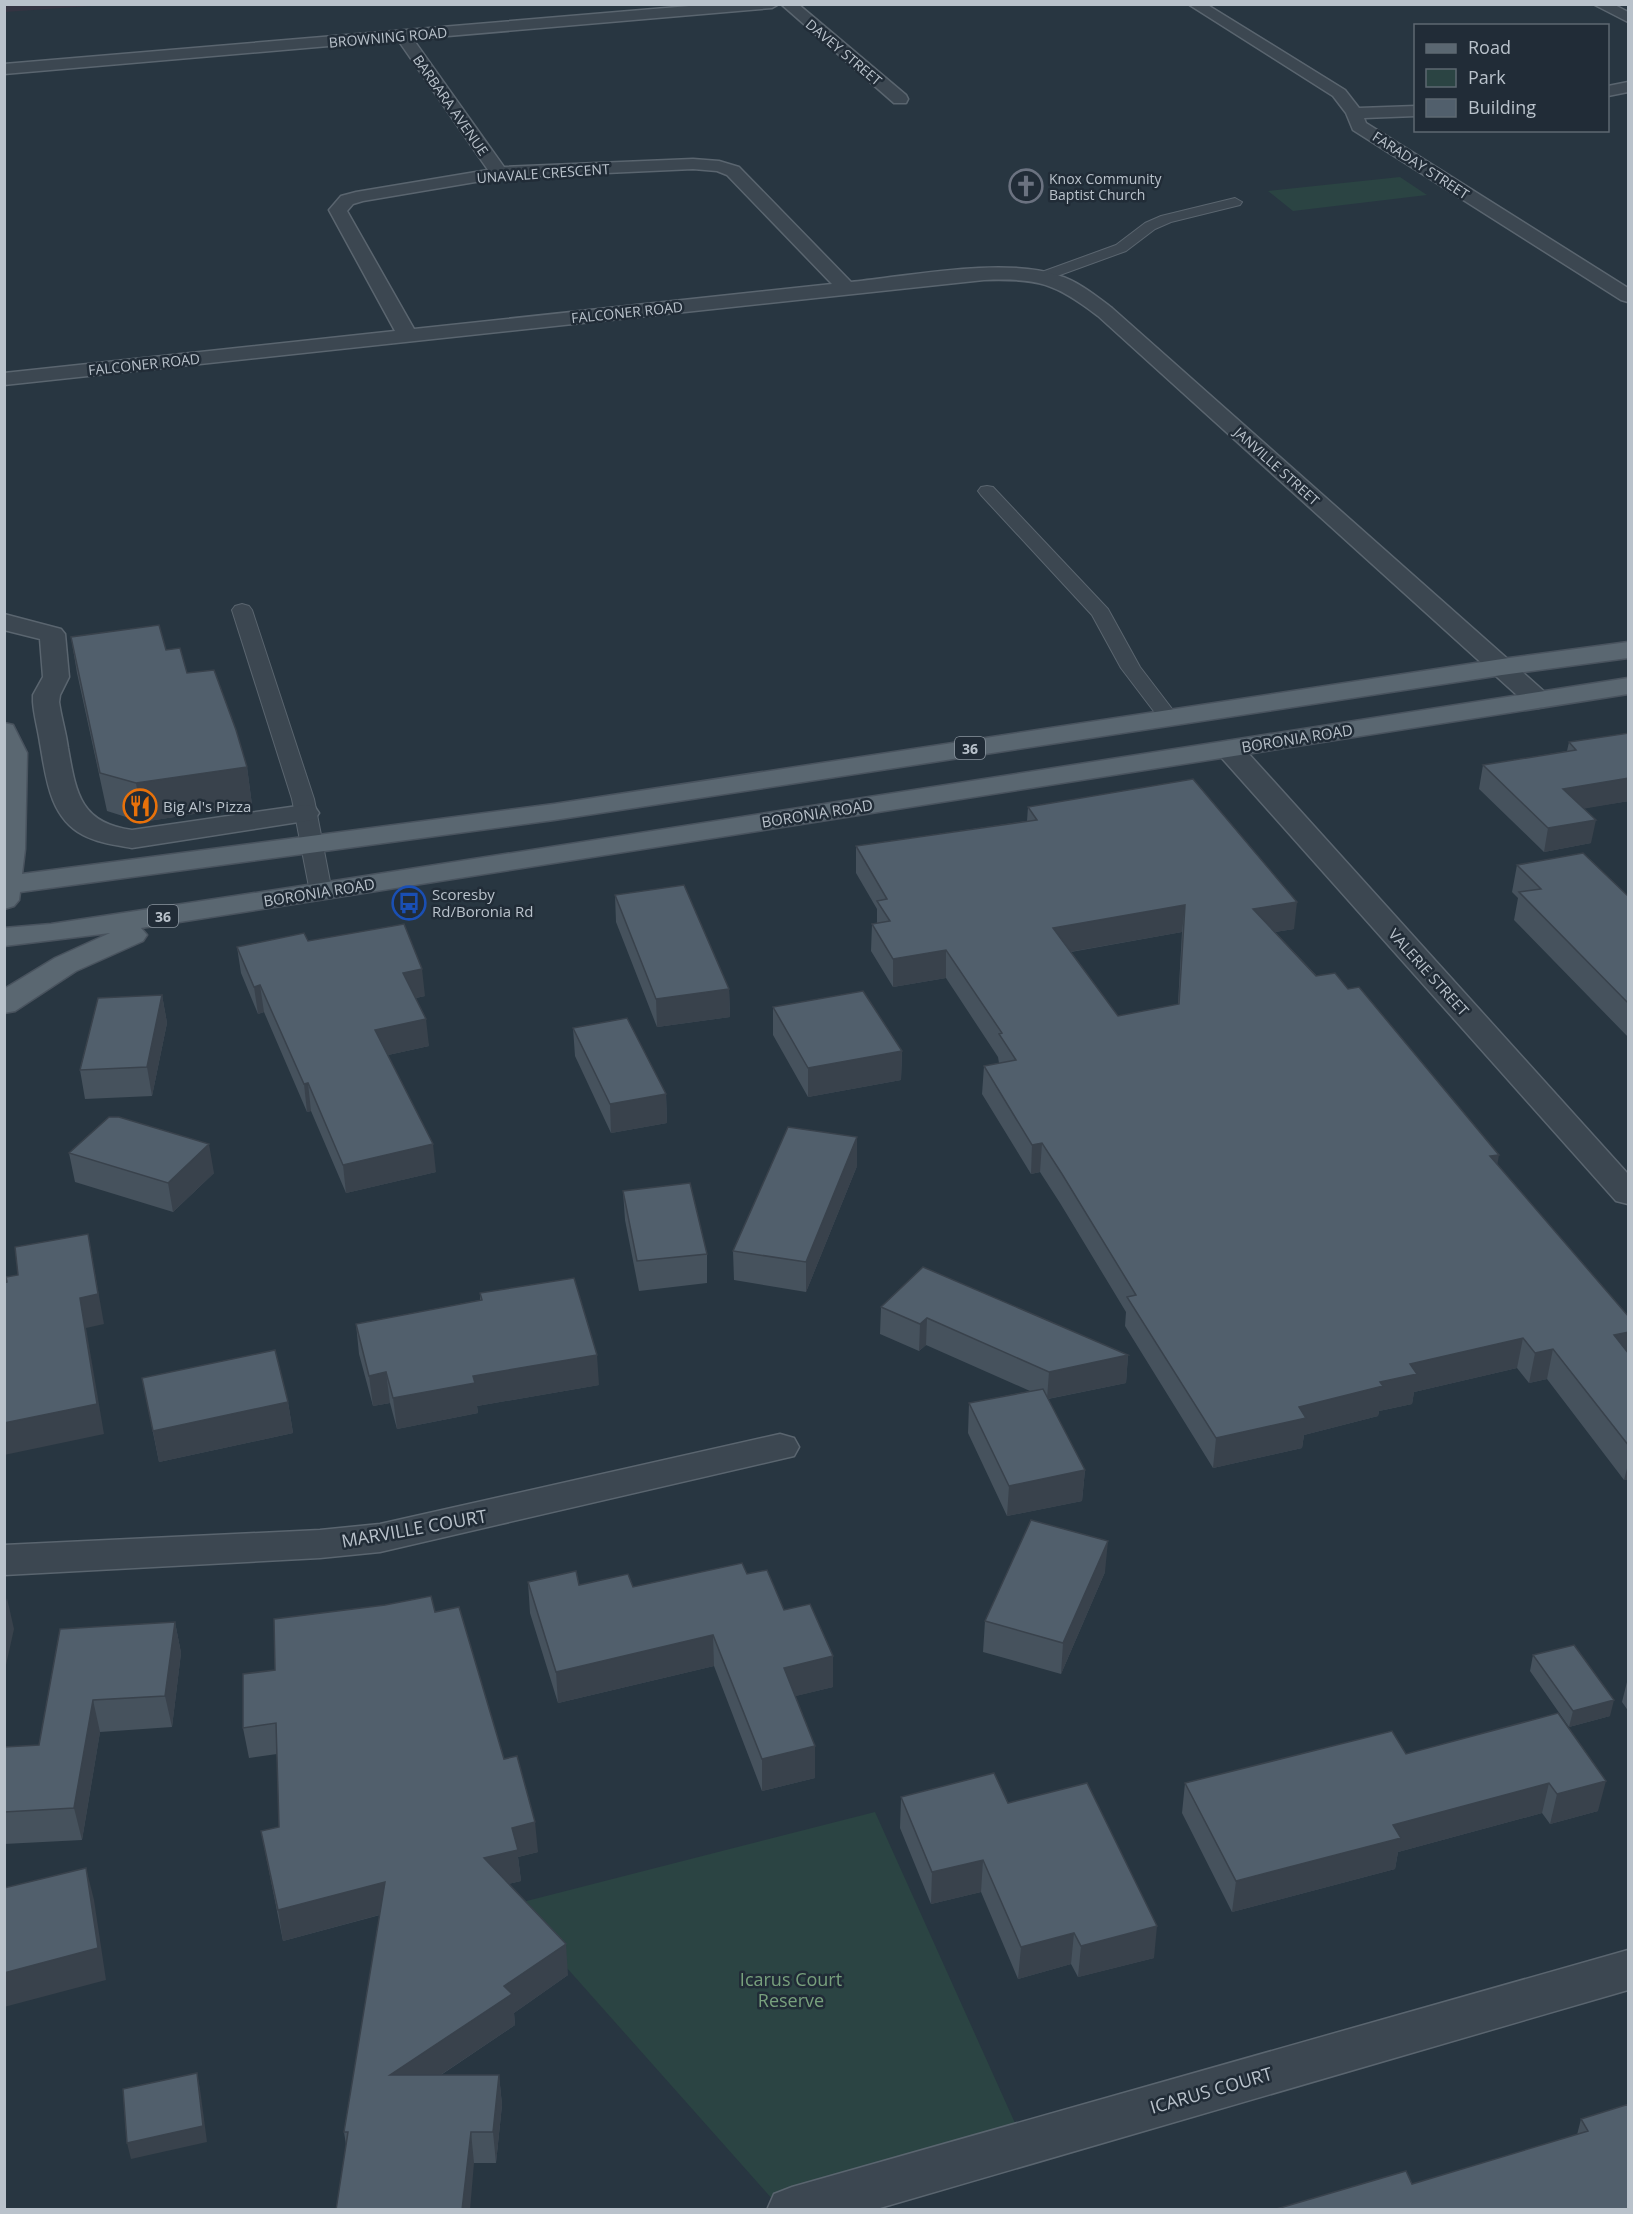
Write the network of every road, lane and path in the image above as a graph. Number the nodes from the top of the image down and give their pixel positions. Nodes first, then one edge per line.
1 (556, 4) edge
2 (772, 4) edge
3 (788, 4) edge
4 (1195, 4) edge
5 (1600, 4) edge
6 (1629, 18) edge
7 (573, 21) junction
8 (403, 36) junction
9 (4, 69) edge
10 (1629, 87) edge
11 (1609, 91) edge
12 (900, 99) dead end
13 (1414, 111) edge
14 (1354, 113) junction
15 (499, 173) junction
16 (1235, 202) dead end
17 (1044, 276) junction
18 (846, 288) junction
19 (1629, 296) edge
20 (407, 336) junction
21 (4, 379) edge
22 (987, 491) dead end
23 (242, 610) dead end
24 (4, 621) edge
25 (1629, 650) edge
26 (1502, 667) junction
27 (1629, 686) edge
28 (1538, 700) junction
29 (1169, 718) junction
30 (4, 731) edge
31 (1229, 749) junction
32 (305, 813) junction
33 (312, 846) junction
34 (6, 890) edge
35 (321, 892) junction
36 (198, 911) junction
37 (4, 937) edge
38 (4, 1004) edge
39 (1629, 1194) edge
40 (780, 1447) dead end
41 (4, 1560) edge
42 (1629, 1970) edge
43 (792, 2210) edge

1 - 7 street
2 - 7 street, BROWNING ROAD
3 - 12 street, DAVEY STREET
4 - 14 street, FARADAY STREET
5 - 6 street
7 - 8 street, BROWNING ROAD
8 - 9 street, BROWNING ROAD
8 - 15 street, BARBARA AVENUE
10 - 11 street
13 - 14 street
14 - 19 street, FARADAY STREET
15 - 18 street, UNAVALE CRESCENT
15 - 20 street, UNAVALE CRESCENT
16 - 17 lane, FALCONER ROAD
17 - 18 street, FALCONER ROAD
17 - 26 street, JANVILLE STREET
18 - 20 street, FALCONER ROAD
20 - 21 street, FALCONER ROAD
22 - 29 lane
23 - 32 lane
24 - 32 street
25 - 26 main road, 36
26 - 28 street, JANVILLE STREET
26 - 29 main road, 36
27 - 28 main road, BORONIA ROAD / 36
28 - 31 main road, BORONIA ROAD / 36
29 - 33 main road, 36
30 - 34 main road
31 - 35 main road, BORONIA ROAD / 36
31 - 39 street, VALERIE STREET
32 - 33 lane
33 - 34 main road, 36
33 - 35 lane
35 - 36 main road, BORONIA ROAD / 36
36 - 37 main road, BORONIA ROAD / 36
36 - 38 main road
40 - 41 street, MARVILLE COURT
42 - 43 street, ICARUS COURT

